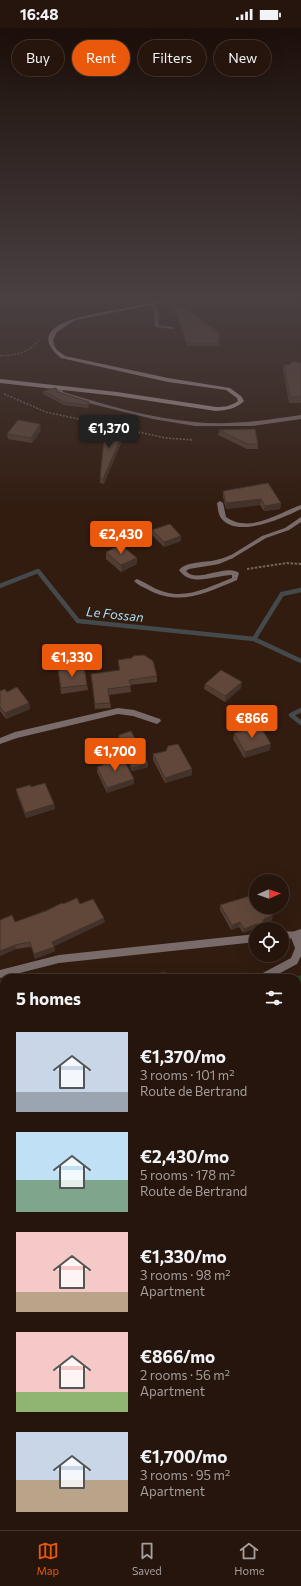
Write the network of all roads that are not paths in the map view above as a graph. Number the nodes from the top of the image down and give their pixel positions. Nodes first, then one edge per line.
1 (123, 370) edge
2 (0, 381) edge
3 (60, 388) junction
4 (301, 417) edge
5 (220, 503) dead end
6 (301, 507) edge
7 (301, 519) edge
8 (137, 581) dead end
9 (157, 721) dead end
10 (0, 741) edge
11 (298, 934) edge
12 (249, 939) edge
13 (0, 974) edge
14 (270, 974) edge

1 - 3 street
2 - 3 street
3 - 4 street
5 - 6 street
7 - 8 street
9 - 10 street
11 - 14 street
12 - 13 street

